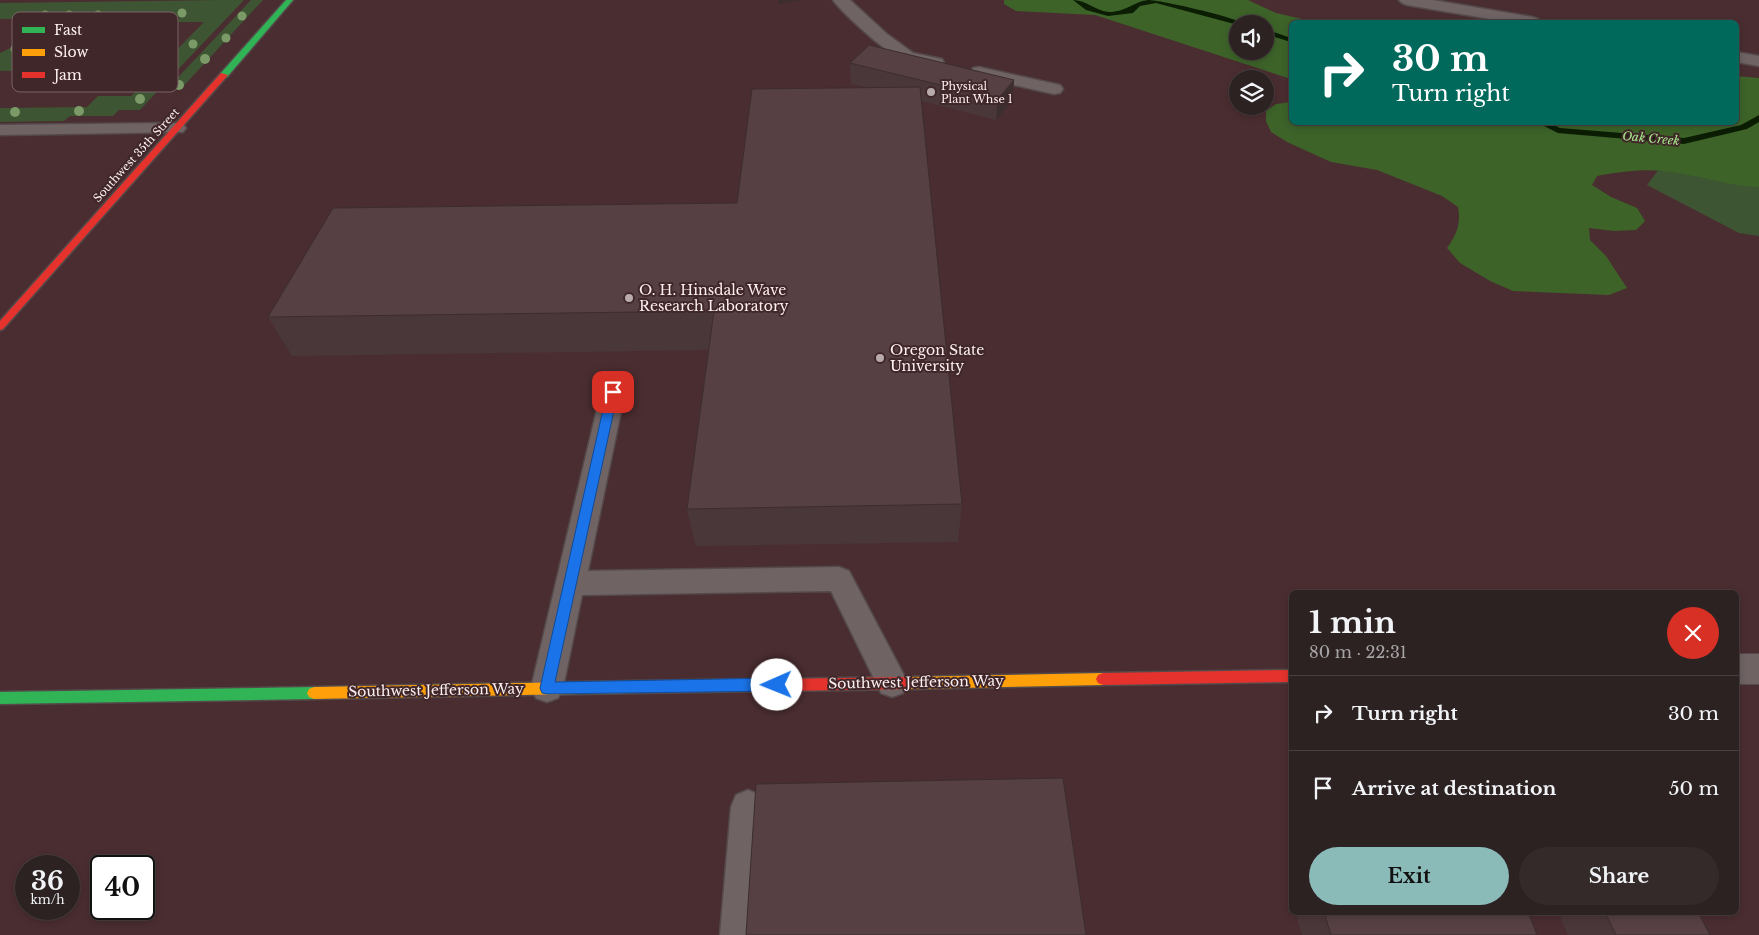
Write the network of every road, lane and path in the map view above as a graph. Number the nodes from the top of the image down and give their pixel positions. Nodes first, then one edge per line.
1 (290, 0) edge
2 (841, 0) edge
3 (1407, 0) edge
4 (1521, 20) edge
5 (1739, 58) edge
6 (1759, 61) edge
7 (947, 66) edge
8 (966, 70) edge
9 (1054, 89) dead end
10 (177, 128) junction
11 (0, 130) edge
12 (0, 327) edge
13 (613, 392) dead end
14 (570, 583) junction
15 (1759, 668) edge
16 (1739, 669) edge
17 (1289, 676) edge
18 (892, 683) junction
19 (547, 688) junction
20 (0, 698) edge
21 (748, 807) dead end
22 (739, 935) edge

1 - 10 street, Southwest 35th Street
2 - 7 lane
3 - 4 lane
5 - 6 lane
8 - 9 lane
10 - 11 lane
10 - 12 street, Southwest 35th Street
13 - 14 lane
14 - 18 lane
14 - 19 lane
15 - 16 street
17 - 18 street, Southwest Jefferson Way
18 - 19 street, Southwest Jefferson Way
19 - 20 street, Southwest Jefferson Way
21 - 22 lane

